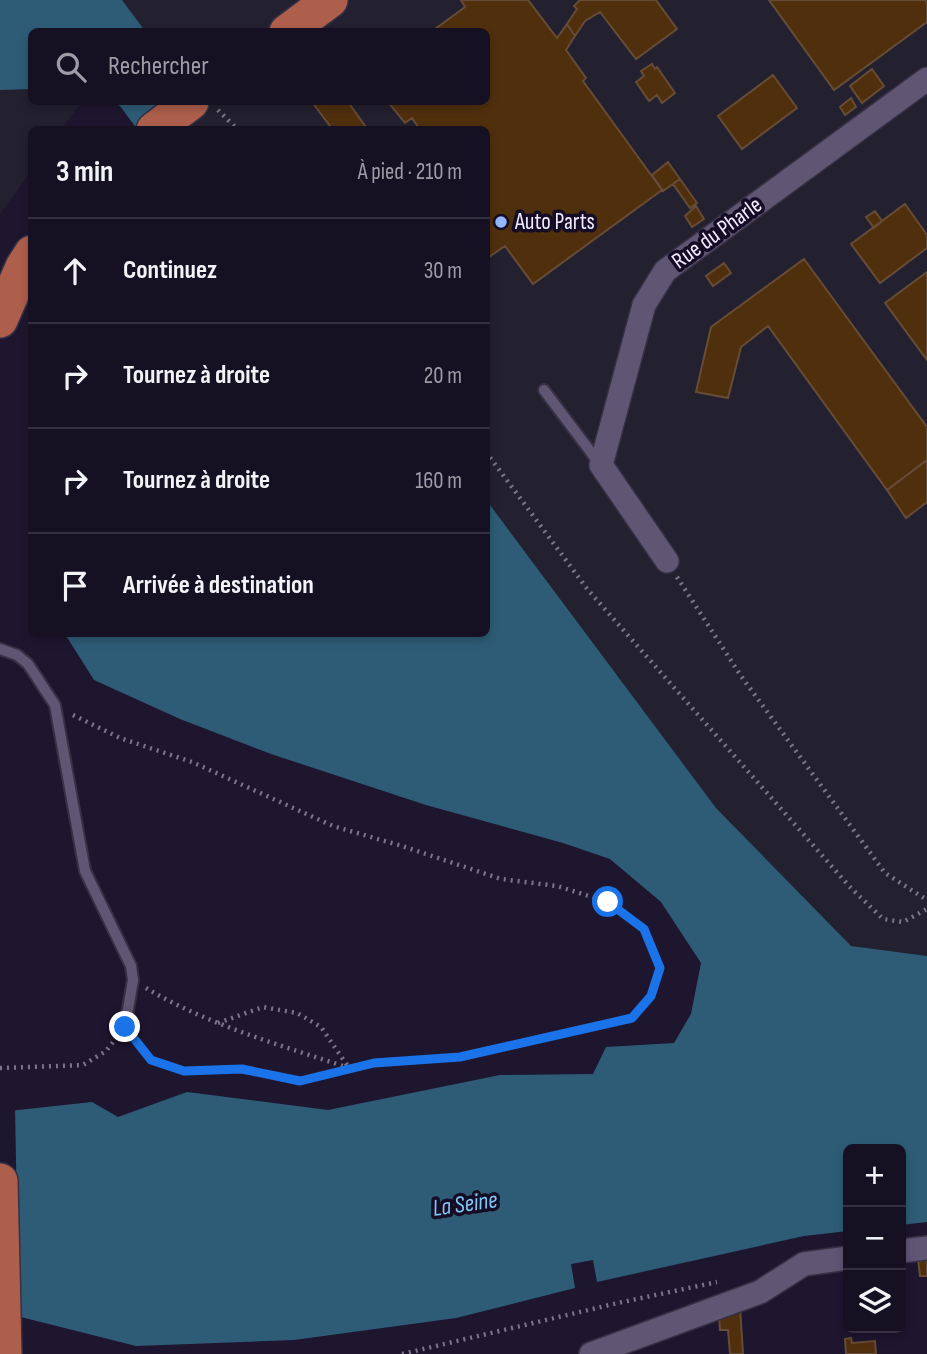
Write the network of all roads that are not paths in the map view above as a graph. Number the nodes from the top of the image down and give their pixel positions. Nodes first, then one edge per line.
1 (330, 0) edge
2 (292, 28) edge
3 (927, 79) edge
4 (205, 106) edge
5 (163, 126) edge
6 (28, 259) edge
7 (0, 320) edge
8 (544, 390) dead end
9 (601, 465) junction
10 (667, 561) road end
11 (0, 649) edge
12 (125, 1027) road end
13 (0, 1181) edge
14 (927, 1248) edge
15 (906, 1250) edge
16 (843, 1259) edge
17 (4, 1354) edge
18 (591, 1354) edge

1 - 2 main road
3 - 9 street, Rue du Pharle
4 - 5 main road
6 - 7 main road
8 - 9 lane
9 - 10 street
11 - 12 lane
13 - 17 main road
14 - 15 street
16 - 18 street

